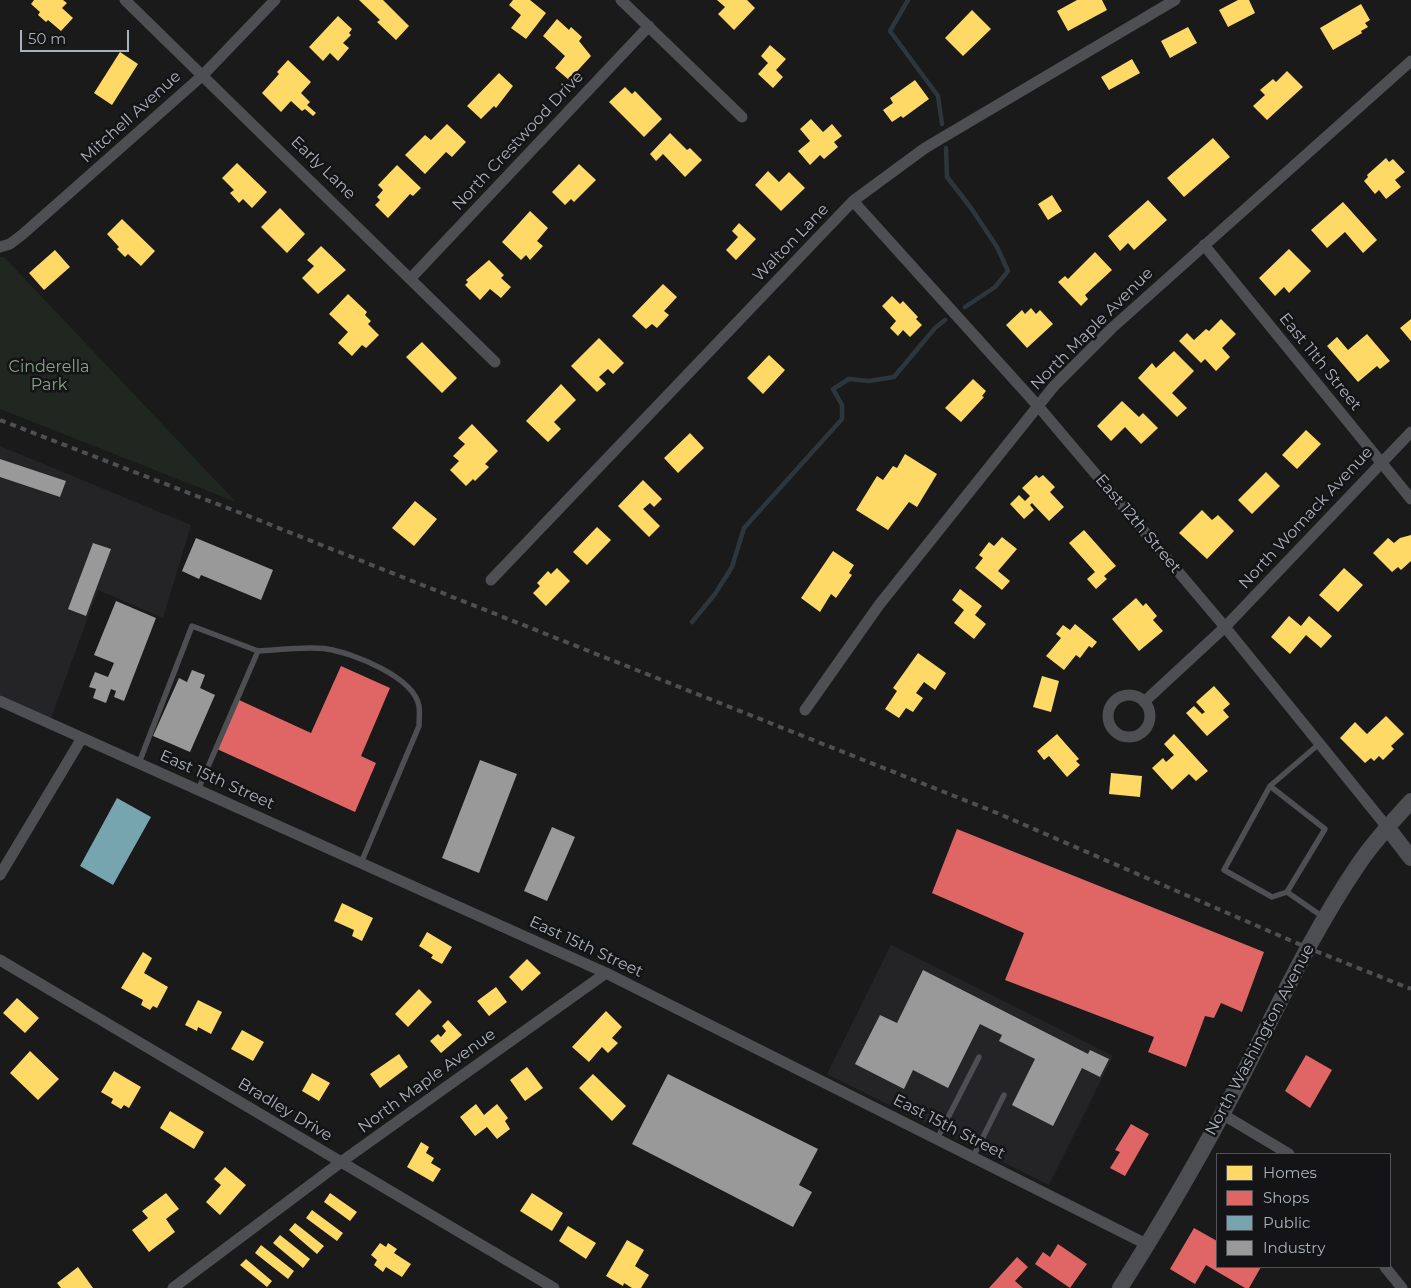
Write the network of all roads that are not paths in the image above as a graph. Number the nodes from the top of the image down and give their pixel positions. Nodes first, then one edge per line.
1 (125, 0) edge
2 (275, 0) edge
3 (621, 0) edge
4 (1174, 0) edge
5 (649, 26) junction
6 (1411, 61) edge
7 (203, 74) junction
8 (742, 117) dead end
9 (853, 201) junction
10 (1204, 245) junction
11 (0, 247) edge
12 (411, 278) junction
13 (495, 362) dead end
14 (1038, 406) junction
15 (1411, 432) edge
16 (1380, 462) junction
17 (1411, 499) edge
18 (491, 580) dead end
19 (1225, 627) junction
20 (258, 651) junction
21 (0, 701) edge
22 (1144, 702) dead end
23 (805, 710) dead end
24 (82, 738) junction
25 (1319, 744) junction
26 (139, 763) junction
27 (1270, 786) junction
28 (198, 790) junction
29 (1411, 801) edge
30 (1387, 827) junction
31 (1411, 858) edge
32 (361, 863) junction
33 (0, 875) edge
34 (1287, 892) junction
35 (1325, 918) junction
36 (0, 960) edge
37 (606, 973) junction
38 (979, 1057) dead end
39 (1004, 1095) dead end
40 (1222, 1114) junction
41 (937, 1139) junction
42 (1287, 1153) edge
43 (972, 1157) junction
44 (341, 1162) junction
45 (1148, 1245) junction
46 (1387, 1268) edge
47 (173, 1288) edge
48 (554, 1288) edge
49 (1120, 1288) edge
50 (1402, 1288) edge

1 - 7 street, Early Lane
2 - 7 street, Mitchell Avenue
3 - 5 street
4 - 9 street, Walton Lane
5 - 8 street
5 - 12 street, North Crestwood Drive
6 - 10 street, North Maple Avenue
7 - 11 street, Mitchell Avenue
7 - 12 street, Early Lane
9 - 14 street, East 12th Street
9 - 18 street, Walton Lane
10 - 14 street, North Maple Avenue
10 - 16 street, East 11th Street
12 - 13 street, Early Lane
14 - 19 street, East 12th Street
14 - 23 street, North Maple Avenue
15 - 16 street, North Womack Avenue
16 - 17 street, East 11th Street
16 - 19 street, North Womack Avenue
19 - 22 street, North Womack Avenue
19 - 25 street, East 12th Street
20 - 26 lane
20 - 28 lane
20 - 32 lane
21 - 24 street, East 15th Street
24 - 26 street, East 15th Street
24 - 33 street
25 - 27 lane
25 - 30 street, East 12th Street
26 - 28 street, East 15th Street
27 - 34 lane
27 - 34 lane
28 - 32 street, East 15th Street
29 - 30 main road, North Washington Avenue
30 - 31 main road, East 12th Street
30 - 35 main road, North Washington Avenue
32 - 37 street, East 15th Street
34 - 35 lane
35 - 40 main road, North Washington Avenue
36 - 44 street, Bradley Drive
37 - 41 street, East 15th Street
37 - 44 street, North Maple Avenue
38 - 41 lane
39 - 43 lane
40 - 42 street
40 - 45 main road, North Washington Avenue
41 - 43 street, East 15th Street
43 - 45 street, East 15th Street
44 - 47 street, North Maple Avenue
44 - 48 street, Bradley Drive
45 - 49 main road, North Washington Avenue
46 - 50 street

